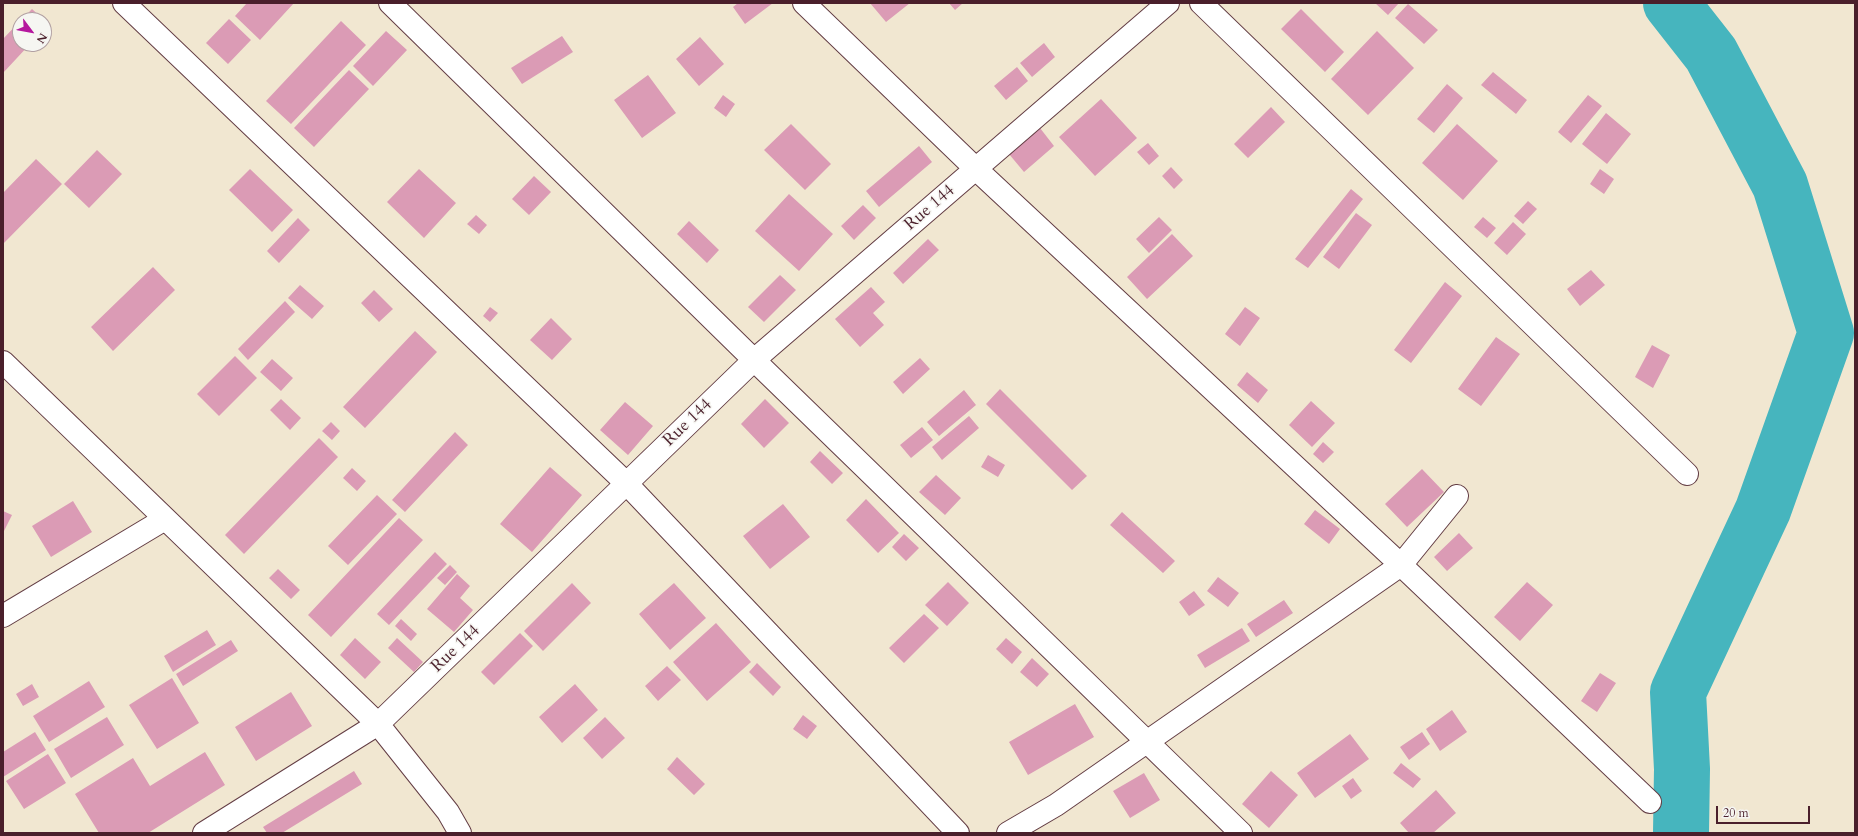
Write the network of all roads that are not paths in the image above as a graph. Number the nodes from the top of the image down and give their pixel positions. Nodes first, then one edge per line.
1 (124, 3) edge
2 (390, 3) edge
3 (804, 3) edge
4 (1168, 3) edge
5 (1201, 3) edge
6 (976, 168) junction
7 (754, 360) junction
8 (3, 362) edge
9 (1687, 474) dead end
10 (626, 483) junction
11 (1457, 496) dead end
12 (165, 519) junction
13 (1402, 565) junction
14 (3, 616) edge
15 (378, 724) junction
16 (1148, 741) junction
17 (1650, 802) dead end
18 (204, 833) edge
19 (460, 833) edge
20 (958, 833) edge
21 (1008, 833) edge
22 (1241, 833) edge

1 - 10 street
2 - 7 street
3 - 6 street
4 - 6 street, Rue 144
5 - 9 street
6 - 7 street, Rue 144
6 - 13 street
7 - 10 street, Rue 144
7 - 16 street
8 - 12 street
10 - 15 street, Rue 144
10 - 20 street
11 - 13 street
12 - 14 street
12 - 15 street
13 - 16 street
13 - 17 street
15 - 18 street, Rue 144
15 - 19 street
16 - 21 street
16 - 22 street

